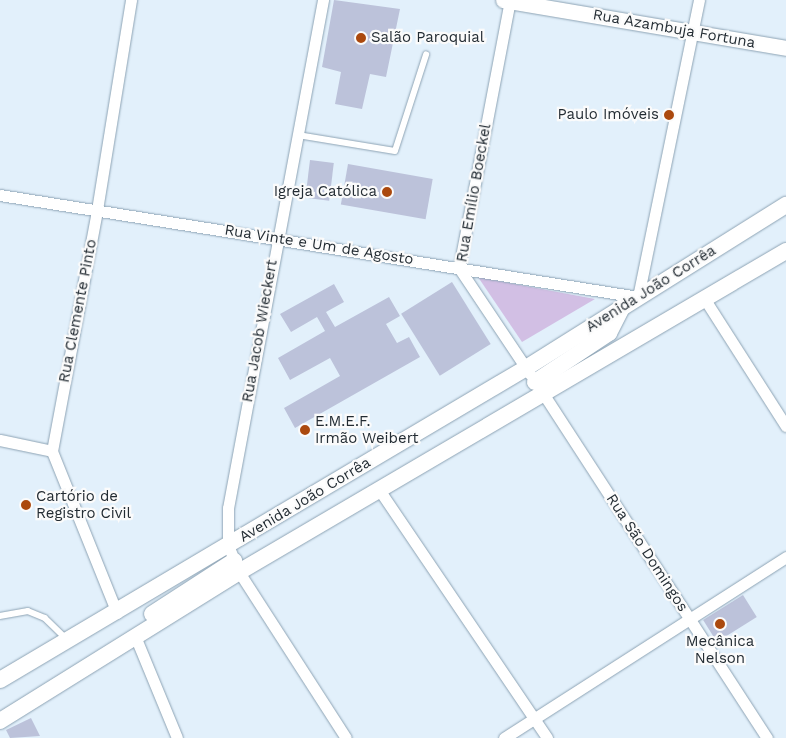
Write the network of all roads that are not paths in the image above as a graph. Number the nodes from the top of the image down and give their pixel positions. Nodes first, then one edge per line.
1 (132, 0) edge
2 (323, 0) edge
3 (508, 0) edge
4 (699, 0) edge
5 (693, 33) junction
6 (786, 48) edge
7 (426, 55) dead end
8 (297, 134) junction
9 (0, 195) edge
10 (786, 205) edge
11 (97, 210) junction
12 (277, 239) junction
13 (786, 251) edge
14 (459, 268) junction
15 (638, 297) junction
16 (704, 298) junction
17 (535, 381) junction
18 (786, 426) edge
19 (0, 440) edge
20 (52, 451) junction
21 (380, 491) junction
22 (228, 545) junction
23 (786, 557) edge
24 (237, 566) junction
25 (117, 613) junction
26 (0, 616) edge
27 (690, 621) junction
28 (135, 636) junction
29 (69, 640) junction
30 (0, 680) edge
31 (534, 719) junction
32 (0, 722) edge
33 (177, 738) edge
34 (346, 738) edge
35 (504, 738) edge
36 (547, 738) edge
37 (767, 738) edge

1 - 11 street, Rua Clemente Pinto
2 - 8 street, Rua Jacob Wieckert
3 - 5 street, Rua Azambuja Fortuna
3 - 14 street, Rua Emílio Boeckel
4 - 5 street
5 - 6 street, Rua Azambuja Fortuna
5 - 15 street
7 - 8 lane
8 - 12 street, Rua Jacob Wieckert
9 - 11 street, Rua Vinte e Um de Agosto
10 - 15 main road, Avenida João Corrêa
11 - 12 street, Rua Vinte e Um de Agosto
11 - 20 street, Rua Clemente Pinto
12 - 14 street, Rua Vinte e Um de Agosto
12 - 22 street, Rua Jacob Wieckert
13 - 16 main road, Avenida João Corrêa
14 - 15 street, Rua Vinte e Um de Agosto
14 - 17 street, Rua Emílio Boeckel
15 - 17 main road, Avenida João Corrêa
16 - 17 main road, Avenida João Corrêa
16 - 18 street
17 - 21 main road, Avenida João Corrêa
17 - 22 main road, Avenida João Corrêa
17 - 27 street, Rua São Domingos
19 - 20 street
20 - 25 street
21 - 24 main road, Avenida João Corrêa
21 - 31 street
22 - 24 street
22 - 25 main road, Avenida João Corrêa
23 - 27 street
24 - 28 main road, Avenida João Corrêa
24 - 34 street
25 - 29 main road, Avenida João Corrêa
26 - 29 lane
27 - 31 street
27 - 37 street, Rua São Domingos
28 - 32 main road, Avenida João Corrêa
28 - 33 street
29 - 30 main road, Avenida João Corrêa
31 - 35 street
31 - 36 street

